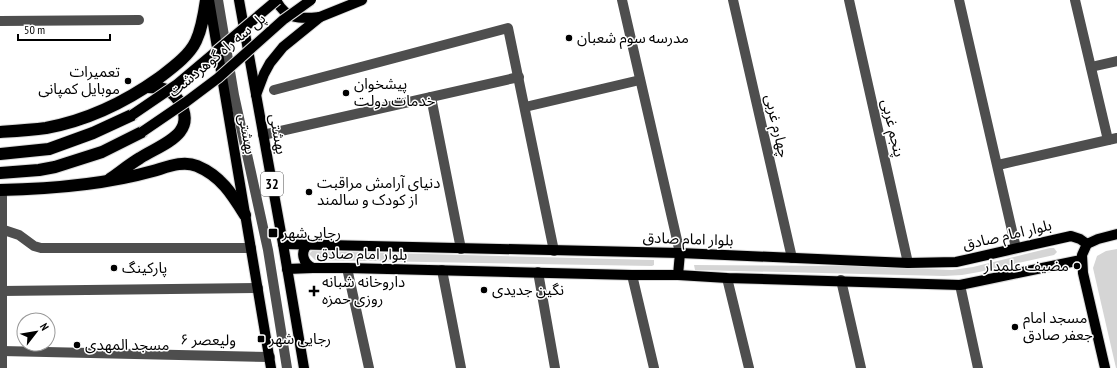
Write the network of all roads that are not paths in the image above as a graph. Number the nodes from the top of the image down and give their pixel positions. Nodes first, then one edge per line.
1 (206, 0) edge
2 (209, 0) edge
3 (218, 0) edge
4 (223, 0) edge
5 (239, 0) edge
6 (276, 0) edge
7 (311, 0) edge
8 (362, 0) edge
9 (622, 0) edge
10 (733, 0) edge
11 (849, 0) edge
12 (958, 0) edge
13 (1075, 0) edge
14 (320, 17) junction
15 (139, 20) dead end
16 (0, 21) edge
17 (1117, 61) edge
18 (1091, 67) junction
19 (519, 77) junction
20 (640, 80) junction
21 (147, 87) junction
22 (274, 90) dead end
23 (256, 95) junction
24 (431, 97) junction
25 (525, 107) junction
26 (132, 115) joint
27 (0, 132) edge
28 (142, 132) joint
29 (263, 135) junction
30 (1112, 139) edge
31 (0, 154) edge
32 (998, 165) junction
33 (0, 173) edge
34 (106, 182) junction
35 (1, 190) edge
36 (245, 215) junction
37 (2, 229) junction
38 (1117, 234) edge
39 (283, 244) junction
40 (309, 244) junction
41 (1087, 244) junction
42 (251, 248) junction
43 (1016, 248) junction
44 (461, 249) junction
45 (554, 251) junction
46 (680, 253) junction
47 (792, 258) junction
48 (1081, 260) junction
49 (908, 263) junction
50 (313, 268) junction
51 (347, 268) junction
52 (287, 269) junction
53 (442, 270) junction
54 (538, 272) junction
55 (1, 274) edge
56 (632, 275) junction
57 (678, 275) junction
58 (727, 278) junction
59 (841, 280) junction
60 (960, 284) junction
61 (258, 288) junction
62 (2, 290) junction
63 (1, 334) edge
64 (2, 351) junction
65 (270, 357) junction
66 (2, 368) edge
67 (271, 368) edge
68 (287, 368) edge
69 (293, 368) edge
70 (304, 368) edge
71 (369, 368) edge
72 (461, 368) edge
73 (555, 368) edge
74 (654, 368) edge
75 (749, 368) edge
76 (861, 368) edge
77 (978, 368) edge
78 (1105, 368) edge

1 - 21 highway
2 - 36 main road, بهشتی / 32
3 - 68 street
4 - 69 street
5 - 23 main road, بهشتى / 32
6 - 14 main road
6 - 26 main road, پل سه راه گوهردشت, bridge
7 - 28 main road, پل سه راه گوهردشت, bridge
8 - 14 main road
9 - 20 street
10 - 47 street, چهارم غربی
11 - 49 street, پنجم غربی
12 - 32 street
13 - 18 street
14 - 23 main road
15 - 16 street
17 - 18 street
18 - 30 street
19 - 22 street
19 - 24 street
19 - 25 street
20 - 25 street
20 - 46 street
21 - 27 highway
21 - 34 highway
23 - 29 main road, بهشتى / 32
24 - 29 street
24 - 44 street
25 - 45 street
26 - 31 highway
28 - 33 highway
29 - 39 main road, بهشتى / 32
30 - 32 street
32 - 43 street
34 - 35 highway
34 - 36 highway
35 - 37 street
36 - 42 main road, بهشتی / 32
37 - 42 street
37 - 55 street
38 - 41 main road
39 - 40 main road, بلوار امام صادق
39 - 52 main road, بهشتى / 32
40 - 44 main road, بلوار امام صادق
40 - 50 main road
41 - 43 main road, بلوار امام صادق
41 - 48 main road
42 - 61 main road, بهشتی / 32
43 - 49 main road, بلوار امام صادق
44 - 45 main road, بلوار امام صادق
45 - 46 main road, بلوار امام صادق
46 - 47 main road, بلوار امام صادق
46 - 57 main road
47 - 49 main road, بلوار امام صادق
48 - 60 main road, بلوار امام صادق
48 - 78 main road
50 - 51 main road, بلوار امام صادق
50 - 52 main road, بلوار امام صادق
51 - 53 main road, بلوار امام صادق
51 - 71 street
52 - 70 main road, بهشتى / 32
53 - 54 main road, بلوار امام صادق
53 - 72 street
54 - 56 main road, بلوار امام صادق
54 - 73 street
55 - 62 street
56 - 57 main road, بلوار امام صادق
56 - 74 street
57 - 58 main road, بلوار امام صادق
58 - 59 main road, بلوار امام صادق
58 - 75 street
59 - 60 main road, بلوار امام صادق
59 - 76 street
60 - 77 street
61 - 62 street
61 - 65 main road, بهشتی / 32
62 - 63 street
63 - 64 street
64 - 65 street, ولیعصر ۶
64 - 66 street
65 - 67 main road, بهشتی / 32

